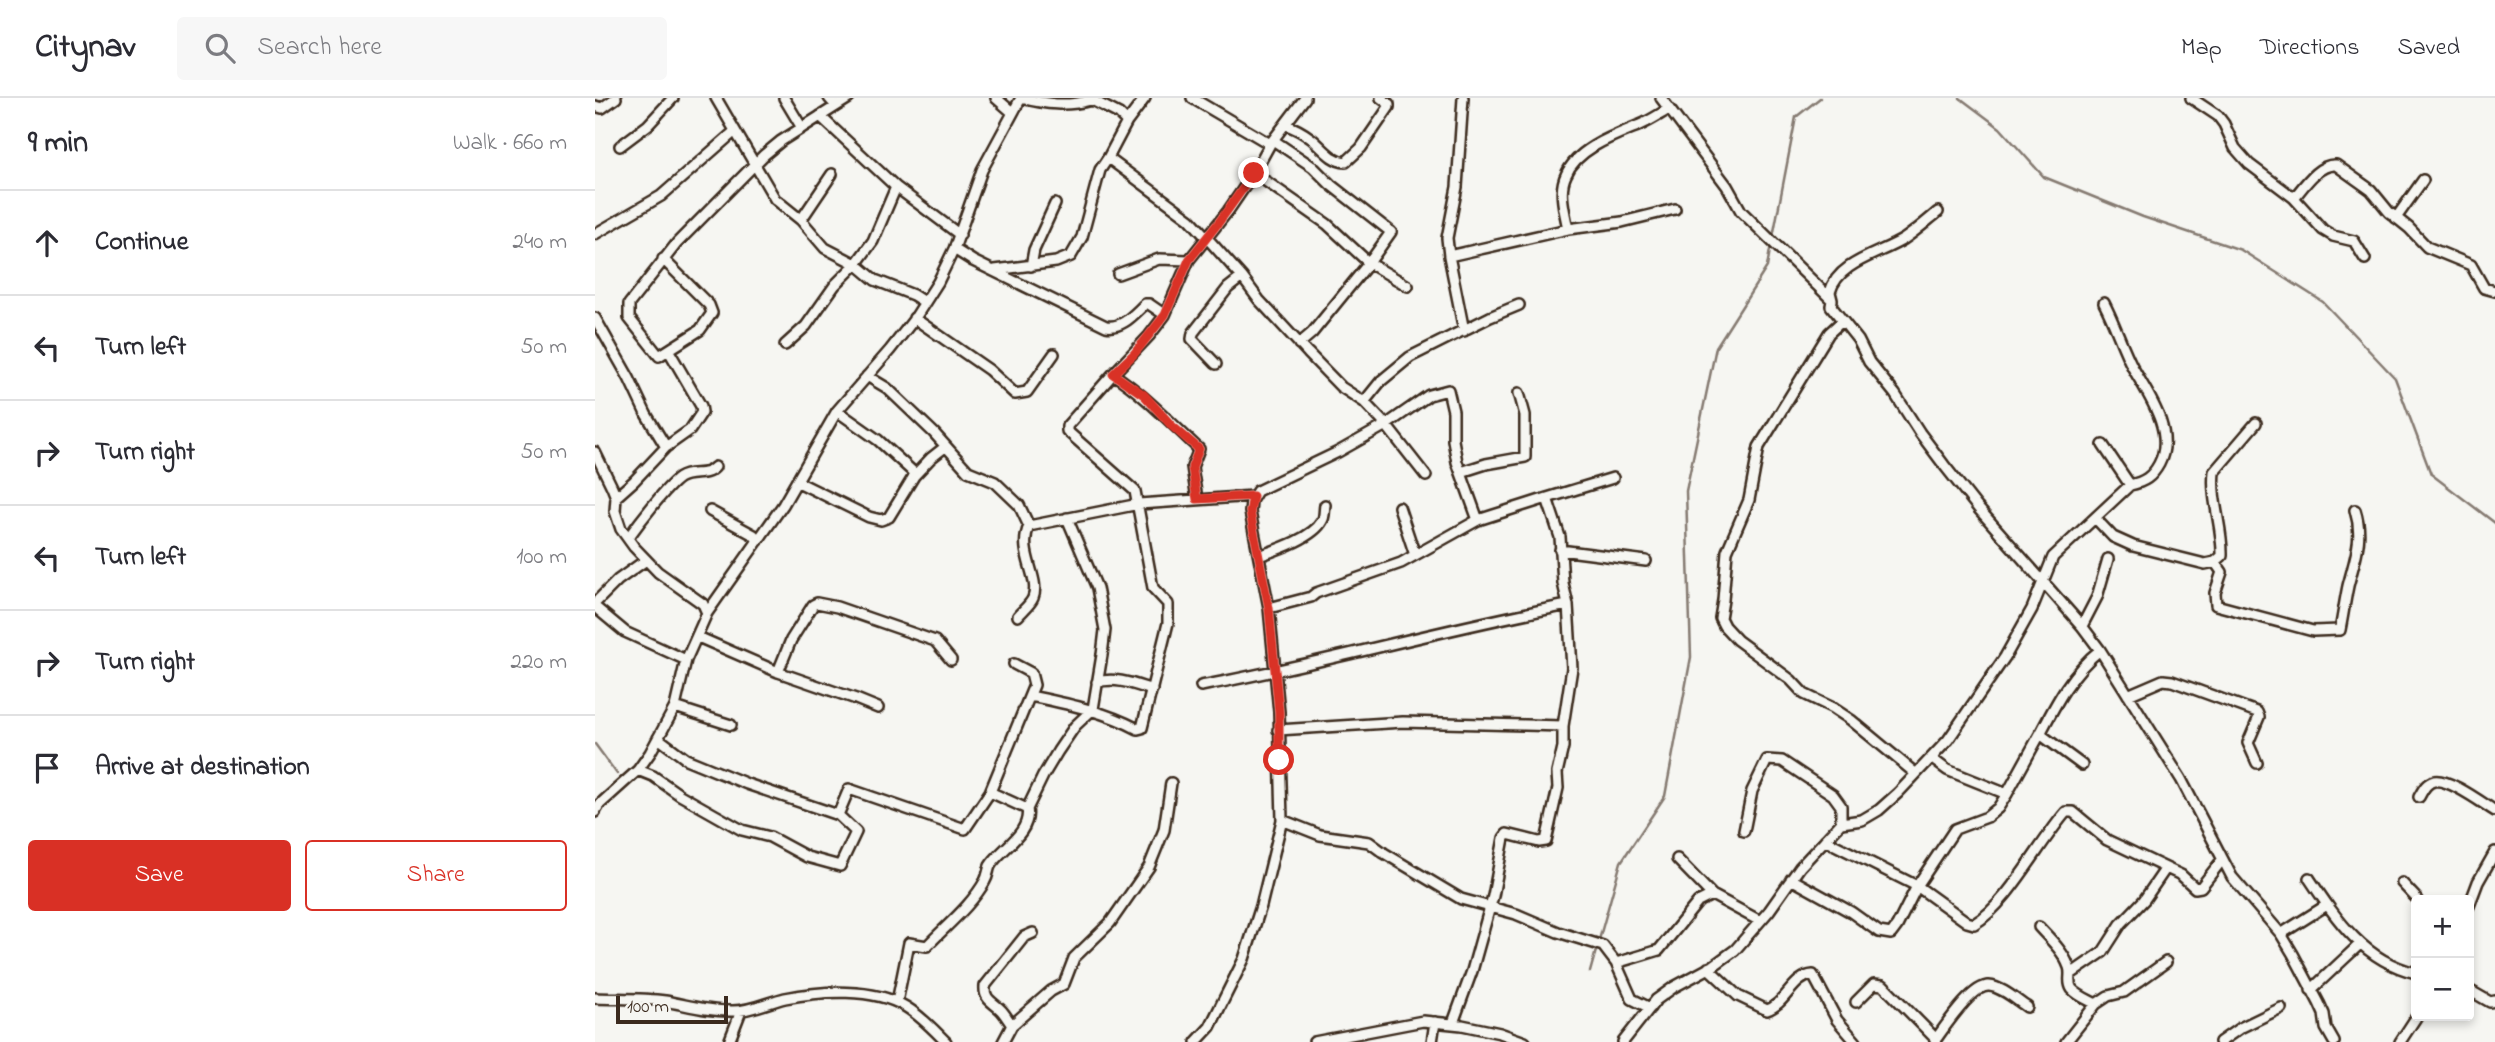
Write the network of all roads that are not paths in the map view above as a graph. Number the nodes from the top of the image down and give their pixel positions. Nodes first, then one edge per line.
1 (616, 98) edge
2 (673, 98) edge
3 (716, 98) edge
4 (784, 98) edge
5 (829, 98) edge
6 (849, 98) edge
7 (996, 98) edge
8 (1021, 98) edge
9 (1145, 98) edge
10 (1192, 98) edge
11 (1305, 98) edge
12 (1381, 98) edge
13 (1463, 98) edge
14 (1661, 98) edge
15 (2191, 98) edge
16 (1090, 99) edge
17 (595, 106) edge
18 (836, 106) junction
19 (1669, 109) junction
20 (1012, 111) junction
21 (820, 116) junction
22 (1127, 122) junction
23 (1286, 125) junction
24 (801, 128) junction
25 (735, 131) junction
26 (1272, 142) junction
27 (620, 146) dead end
28 (1108, 158) junction
29 (756, 164) junction
30 (1254, 173) junction
31 (832, 174) dead end
32 (2423, 180) dead end
33 (896, 187) junction
34 (2294, 198) junction
35 (1055, 204) dead end
36 (1675, 209) dead end
37 (1938, 212) dead end
38 (2396, 218) junction
39 (801, 220) junction
40 (1568, 229) junction
41 (595, 234) edge
42 (960, 235) junction
43 (1207, 236) junction
44 (954, 249) junction
45 (1449, 256) junction
46 (2365, 259) dead end
47 (663, 260) junction
48 (1189, 260) junction
49 (1370, 263) junction
50 (856, 264) junction
51 (1031, 266) junction
52 (993, 270) junction
53 (1118, 274) dead end
54 (1242, 277) junction
55 (1408, 286) dead end
56 (2495, 291) edge
57 (1832, 300) junction
58 (924, 302) junction
59 (2104, 303) dead end
60 (1519, 305) dead end
61 (1165, 315) junction
62 (595, 318) edge
63 (914, 318) junction
64 (1842, 321) junction
65 (1464, 331) junction
66 (1299, 344) junction
67 (785, 345) dead end
68 (669, 351) junction
69 (1054, 354) dead end
70 (1216, 364) dead end
71 (1113, 374) junction
72 (867, 376) junction
73 (1519, 393) dead end
74 (1364, 402) junction
75 (837, 411) junction
76 (2256, 423) dead end
77 (1386, 425) junction
78 (2103, 445) dead end
79 (666, 447) junction
80 (946, 447) junction
81 (595, 452) edge
82 (715, 467) dead end
83 (1461, 472) junction
84 (914, 476) junction
85 (1426, 476) dead end
86 (1613, 478) dead end
87 (799, 482) junction
88 (2130, 485) junction
89 (1253, 496) junction
90 (616, 498) junction
91 (1547, 498) junction
92 (1197, 499) junction
93 (1139, 504) junction
94 (1325, 505) dead end
95 (1399, 506) dead end
96 (2355, 510) dead end
97 (710, 512) dead end
98 (1067, 517) junction
99 (2096, 519) junction
100 (1478, 520) junction
101 (1029, 526) junction
102 (628, 538) junction
103 (758, 541) junction
104 (1560, 550) junction
105 (1415, 555) junction
106 (1259, 556) junction
107 (2108, 559) dead end
108 (646, 560) junction
109 (1646, 561) dead end
110 (2215, 562) junction
111 (2043, 581) junction
112 (595, 605) edge
113 (1568, 605) junction
114 (1269, 608) junction
115 (707, 613) junction
116 (1018, 616) dead end
117 (2082, 626) junction
118 (698, 637) junction
119 (2100, 650) junction
120 (686, 660) junction
121 (951, 660) dead end
122 (1014, 664) dead end
123 (778, 672) junction
124 (1275, 672) junction
125 (1097, 682) junction
126 (1201, 685) dead end
127 (1152, 690) junction
128 (2128, 695) junction
129 (1030, 696) junction
130 (675, 707) junction
131 (878, 708) dead end
132 (1093, 709) junction
133 (731, 725) dead end
134 (1563, 726) junction
135 (1277, 730) junction
136 (2040, 734) junction
137 (658, 738) junction
138 (1931, 758) junction
139 (2257, 763) dead end
140 (2083, 765) dead end
141 (638, 769) junction
142 (1915, 773) junction
143 (1171, 783) dead end
144 (990, 792) junction
145 (2007, 794) junction
146 (2420, 797) dead end
147 (1027, 809) junction
148 (2495, 811) edge
149 (595, 812) edge
150 (838, 815) junction
151 (1282, 820) junction
152 (1841, 823) junction
153 (1744, 831) dead end
154 (1825, 840) junction
155 (2495, 852) edge
156 (1677, 859) dead end
157 (2222, 860) junction
158 (2166, 869) junction
159 (2309, 878) dead end
160 (1791, 879) junction
161 (2402, 883) dead end
162 (1917, 886) junction
163 (1712, 895) junction
164 (2413, 895) edge
165 (2473, 895) edge
166 (2327, 905) junction
167 (1490, 907) junction
168 (1760, 921) junction
169 (2039, 926) dead end
170 (1033, 933) dead end
171 (2281, 934) junction
172 (2360, 944) junction
173 (2166, 962) dead end
174 (1616, 963) junction
175 (1708, 968) junction
176 (2411, 971) edge
177 (2071, 974) junction
178 (2311, 990) junction
179 (2474, 993) edge
180 (595, 998) edge
181 (2495, 1001) edge
182 (897, 1002) junction
183 (1856, 1002) dead end
184 (2096, 1004) junction
185 (2027, 1007) dead end
186 (1650, 1008) junction
187 (2281, 1008) dead end
188 (741, 1011) junction
189 (2414, 1021) edge
190 (1435, 1022) junction
191 (1453, 1023) junction
192 (1012, 1025) junction
193 (1334, 1040) edge
194 (1935, 1041) edge
195 (729, 1042) edge
196 (946, 1042) edge
197 (1003, 1042) edge
198 (1196, 1042) edge
199 (1314, 1042) edge
200 (1432, 1042) edge
201 (1525, 1042) edge
202 (1623, 1042) edge
203 (1856, 1042) edge
204 (2066, 1042) edge
205 (2220, 1042) edge
206 (2334, 1042) edge
207 (2400, 1042) edge

1 - 17 street
2 - 27 street
3 - 25 street
4 - 24 street
5 - 18 street
6 - 18 street
7 - 20 street
8 - 16 street
8 - 20 street
9 - 22 street
10 - 26 street
11 - 23 street
12 - 23 street
13 - 45 street
14 - 19 street
15 - 34 street
16 - 22 street
18 - 21 street
19 - 40 street
19 - 57 street
20 - 42 street
21 - 24 street
21 - 33 street
22 - 28 street
23 - 26 street
24 - 29 street
25 - 29 street
25 - 41 street
26 - 30 street
26 - 49 street
28 - 43 street
28 - 51 street
29 - 39 street
29 - 47 street
30 - 43 street
30 - 49 street
31 - 39 street
32 - 38 street
33 - 42 street
33 - 50 street
34 - 38 street
34 - 46 street
35 - 51 street
36 - 40 street
37 - 57 street
38 - 56 street
39 - 50 street
40 - 45 street
42 - 44 street
43 - 48 street
43 - 54 street
44 - 52 street
44 - 58 street
45 - 65 street
47 - 68 street
47 - 68 street
48 - 53 street
48 - 61 street
49 - 55 street
49 - 66 street
50 - 58 street
50 - 67 street
51 - 52 street
52 - 61 street
54 - 66 street
54 - 70 street
57 - 64 street
58 - 63 street
59 - 88 street
60 - 65 street
61 - 71 street
62 - 79 street
63 - 69 street
63 - 72 street
64 - 111 street
64 - 142 street
65 - 74 street
66 - 74 street
68 - 79 street
71 - 92 street
71 - 93 street
72 - 75 street
72 - 80 street
73 - 83 street
74 - 77 street
75 - 84 street
75 - 87 street
76 - 110 street
77 - 83 street
77 - 85 street
77 - 89 street
78 - 88 street
79 - 90 street
80 - 84 street
80 - 101 street
81 - 90 street
82 - 102 street
83 - 100 street
84 - 87 street
86 - 91 street
87 - 103 street
88 - 99 street
89 - 92 street
89 - 106 street
90 - 102 street
91 - 100 street
91 - 104 street
92 - 93 street
93 - 98 street
93 - 127 street
94 - 106 street
95 - 105 street
96 - 110 street
97 - 103 street
98 - 101 street
98 - 125 street
99 - 110 street
99 - 111 street
100 - 105 street
101 - 116 street
102 - 108 street
103 - 115 street
104 - 109 street
104 - 113 street
105 - 114 street
106 - 114 street
107 - 117 street
108 - 112 street
108 - 115 street
111 - 117 street
111 - 138 street
112 - 120 street
113 - 124 street
113 - 134 street
114 - 124 street
115 - 118 street
117 - 119 street
118 - 120 street
118 - 123 street
119 - 128 street
119 - 136 street
120 - 130 street
121 - 123 street
122 - 129 street
123 - 131 street
124 - 126 street
124 - 135 street
125 - 127 street
125 - 132 street
127 - 132 street
128 - 139 street
128 - 157 street
129 - 132 street
129 - 144 street
130 - 133 street
130 - 137 street
132 - 147 street
134 - 135 street
134 - 167 street
135 - 151 street
136 - 140 street
136 - 145 street
137 - 141 street
137 - 150 street
138 - 142 street
138 - 145 street
141 - 149 street
141 - 150 street
142 - 152 street
143 - 192 street
144 - 147 street
144 - 150 street
145 - 162 street
146 - 148 street
147 - 182 street
151 - 167 street
151 - 198 street
152 - 153 street
152 - 154 street
154 - 160 street
154 - 162 street
155 - 165 street
156 - 163 street
157 - 158 street
157 - 171 street
158 - 162 street
158 - 177 street
159 - 166 street
160 - 162 street
160 - 168 street
161 - 164 street
163 - 168 street
163 - 174 street
166 - 171 street
166 - 172 street
167 - 174 street
167 - 191 street
168 - 175 street
169 - 177 street
170 - 192 street
171 - 178 street
172 - 176 street
172 - 178 street
173 - 184 street
174 - 186 street
175 - 186 street
175 - 203 street
177 - 184 street
178 - 206 street
179 - 181 street
180 - 188 street
182 - 188 street
182 - 196 street
183 - 194 street
184 - 204 street
185 - 194 street
186 - 202 street
187 - 205 street
188 - 195 street
189 - 207 street
190 - 191 street
190 - 193 street
190 - 200 street
191 - 201 street
192 - 197 street
193 - 199 street

